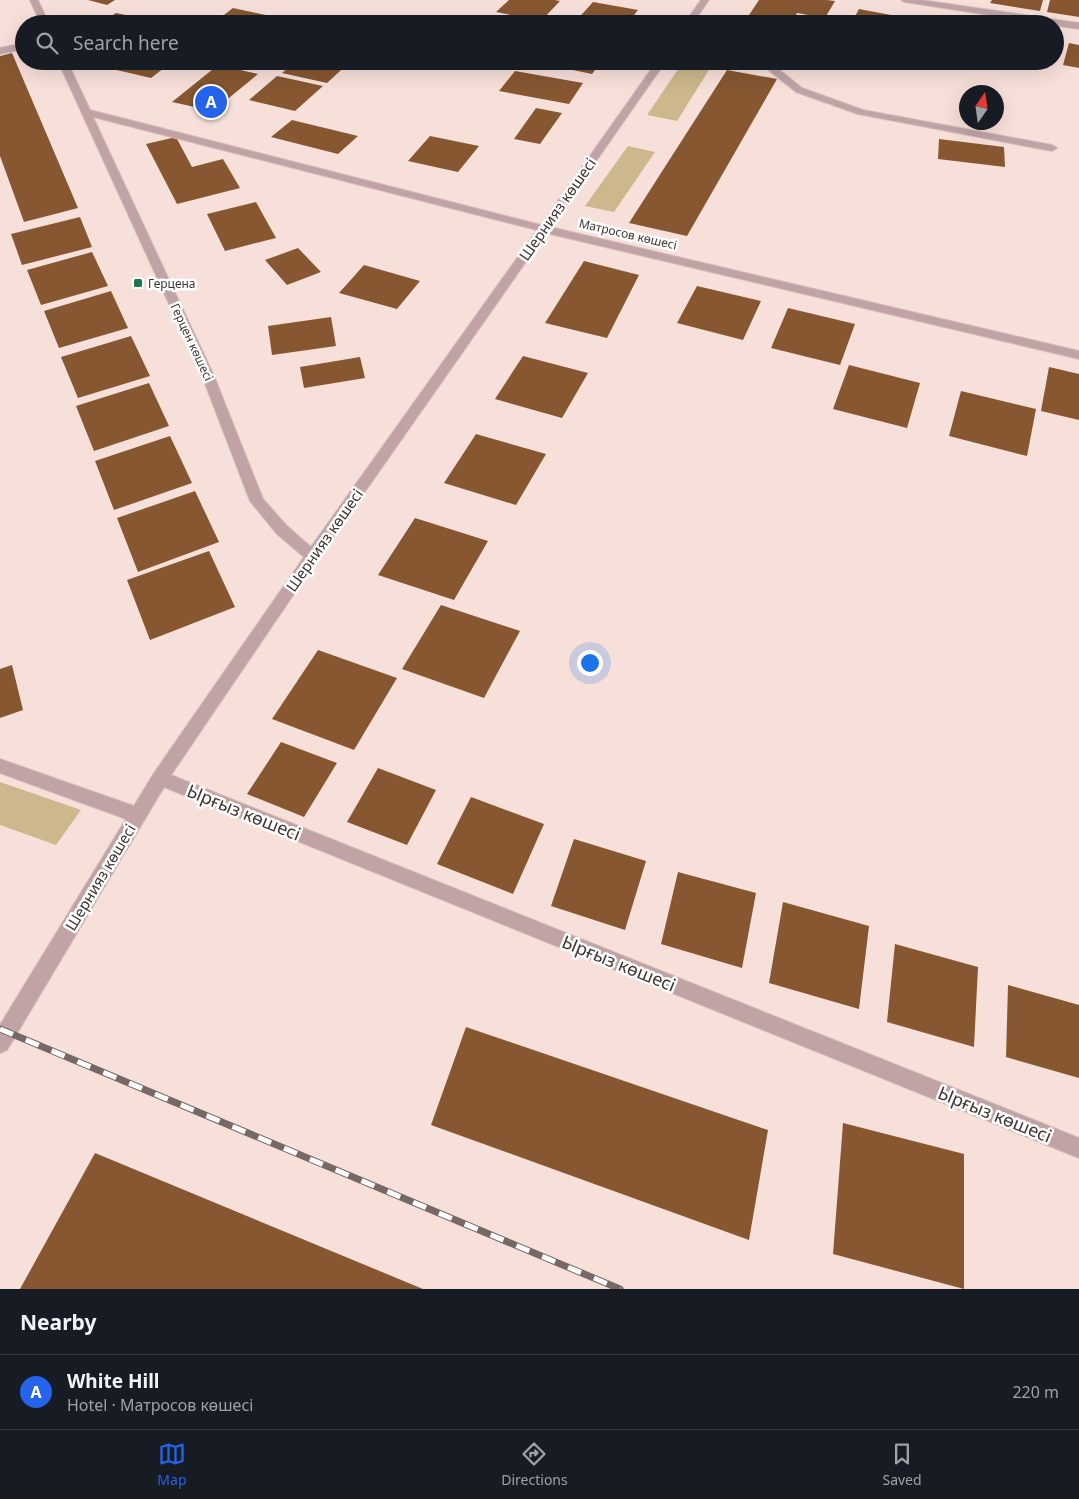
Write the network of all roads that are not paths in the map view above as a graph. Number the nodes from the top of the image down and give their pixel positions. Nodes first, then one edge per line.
1 (34, 0) edge
2 (705, 0) edge
3 (905, 0) edge
4 (41, 15) edge
5 (694, 15) edge
6 (1005, 15) edge
7 (1064, 24) edge
8 (1079, 26) edge
9 (15, 48) edge
10 (0, 51) edge
11 (66, 70) edge
12 (656, 70) edge
13 (774, 70) edge
14 (84, 112) junction
15 (1052, 148) dead end
16 (544, 229) junction
17 (1079, 355) edge
18 (312, 556) junction
19 (0, 766) edge
20 (160, 778) junction
21 (137, 815) junction
22 (3, 1038) edge
23 (1079, 1148) edge

1 - 4 street
2 - 5 street
3 - 6 street
7 - 8 street
9 - 10 street
11 - 14 street, Герцен көшесі
12 - 16 street, Шернияз көшесі
13 - 15 street
14 - 16 street, Матросов көшесі
14 - 18 street, Герцен көшесі
16 - 17 street, Матросов көшесі
16 - 18 street, Шернияз көшесі
18 - 20 street, Шернияз көшесі
19 - 21 street
20 - 21 street, Шернияз көшесі
20 - 23 street, Ырғыз көшесі
21 - 22 street, Шернияз көшесі

